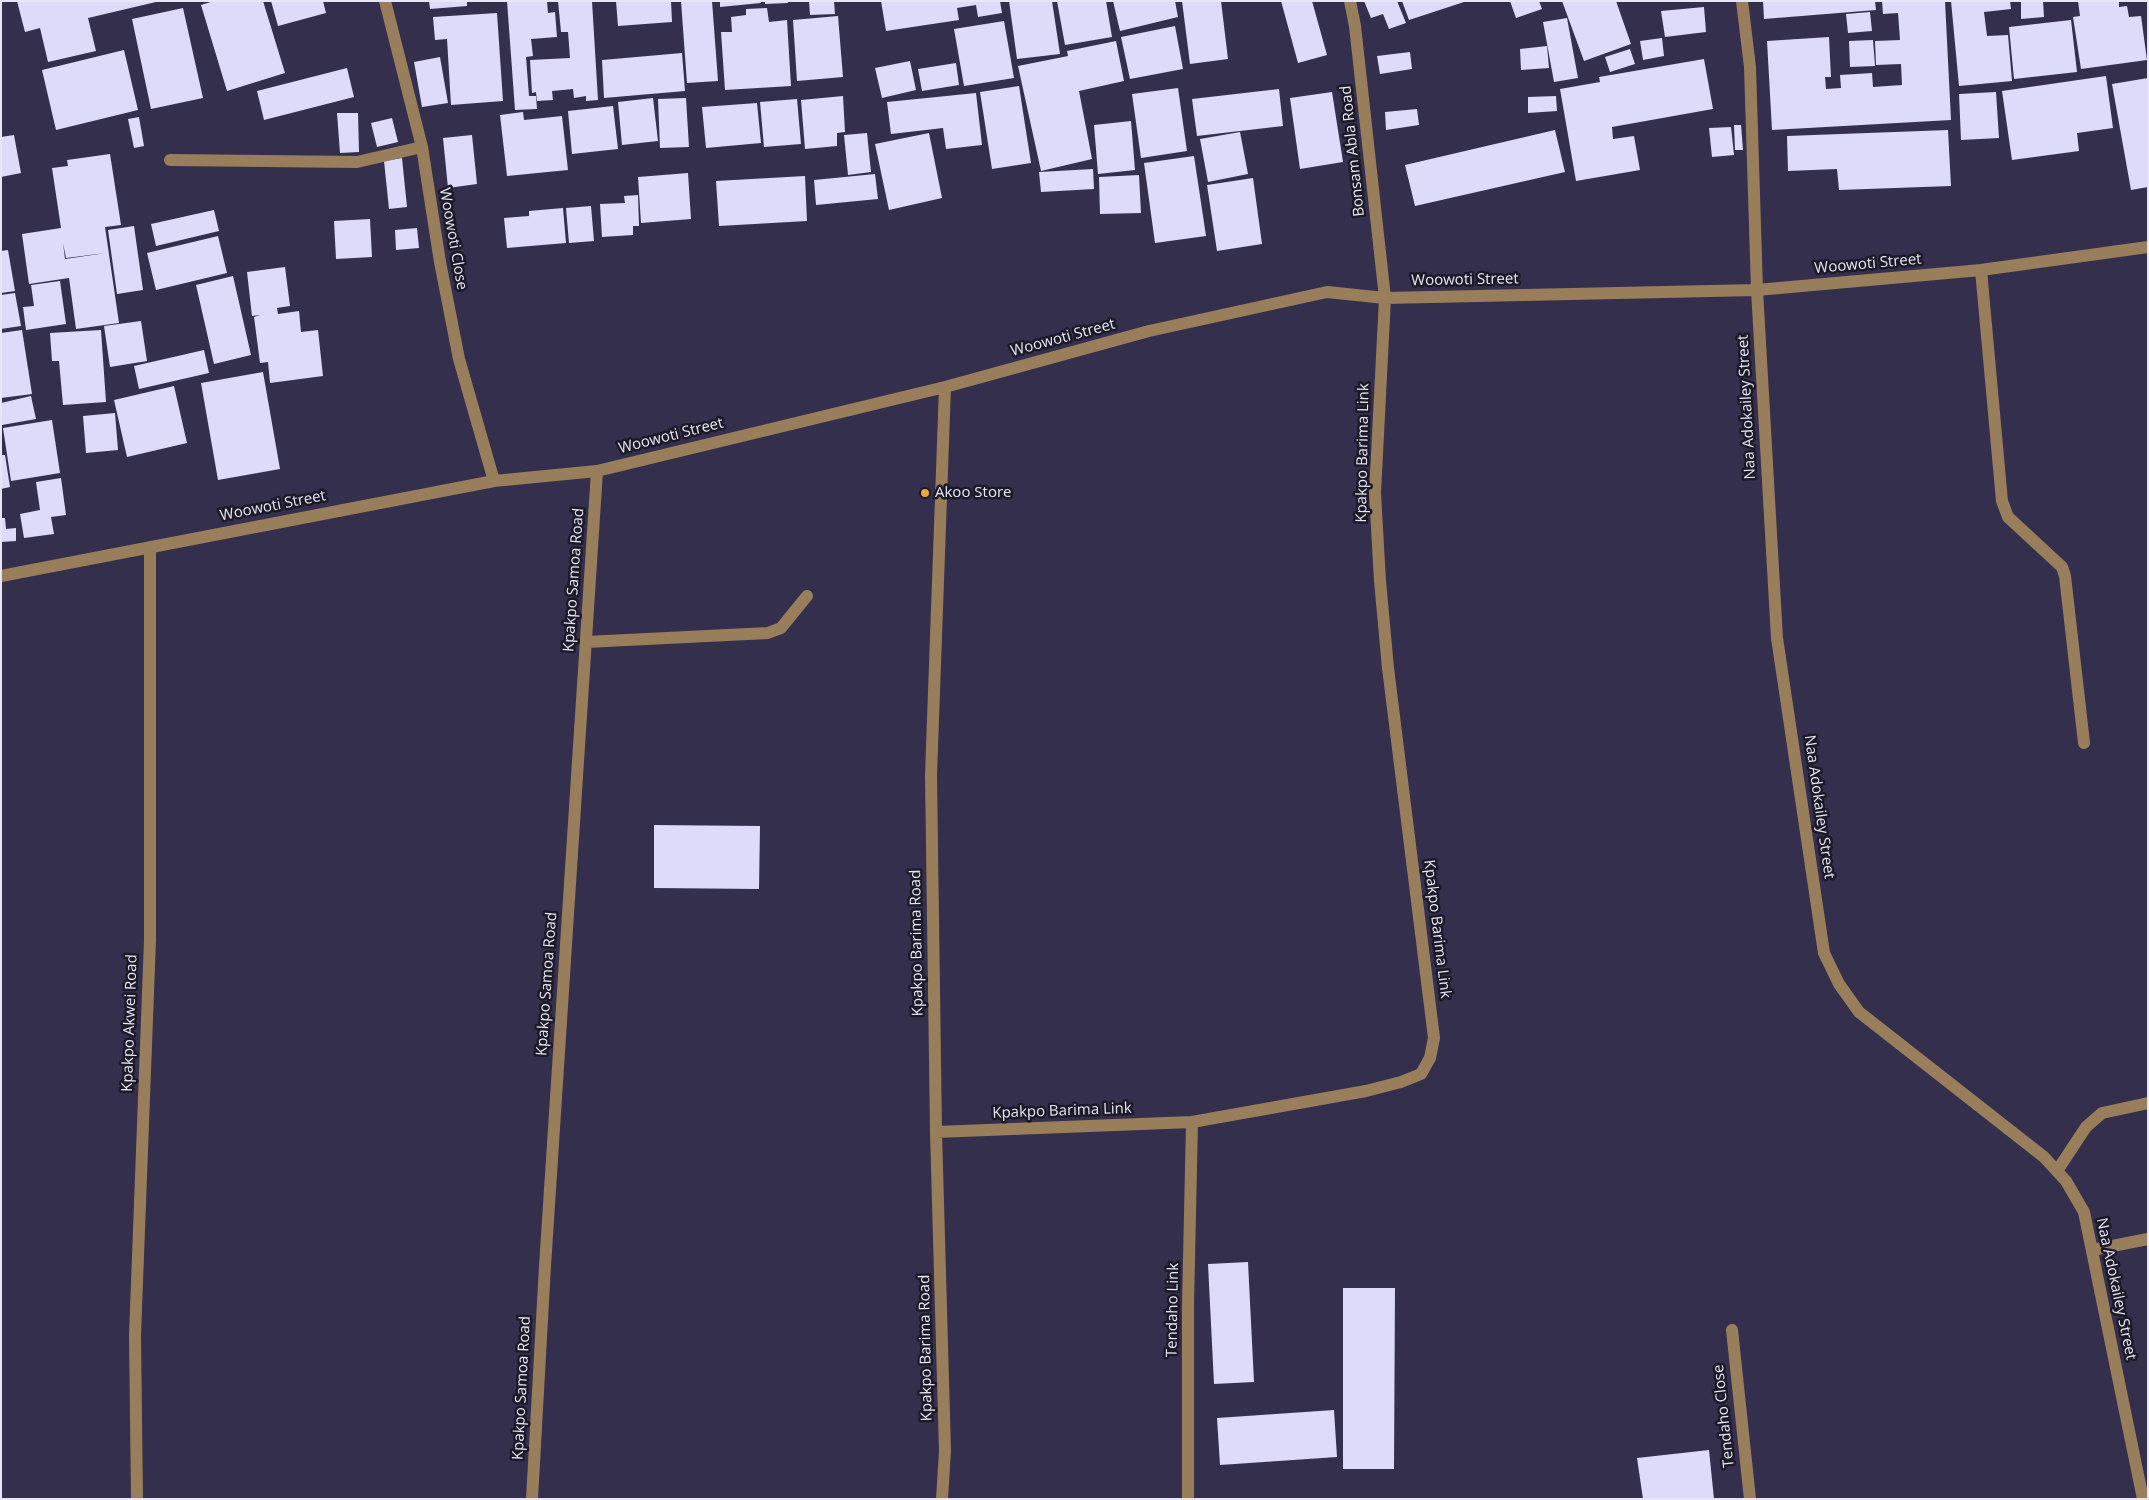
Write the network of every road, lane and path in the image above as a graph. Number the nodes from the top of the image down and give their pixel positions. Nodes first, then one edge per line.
1 (385, 1) edge
2 (1350, 1) edge
3 (1742, 1) edge
4 (422, 146) junction
5 (170, 160) dead end
6 (2148, 247) edge
7 (1980, 270) junction
8 (1757, 290) junction
9 (1385, 298) junction
10 (946, 387) junction
11 (597, 471) junction
12 (494, 481) junction
13 (150, 547) junction
14 (1, 576) edge
15 (807, 596) dead end
16 (586, 642) junction
17 (2084, 743) dead end
18 (2148, 1103) edge
19 (1192, 1122) junction
20 (936, 1132) junction
21 (2057, 1171) junction
22 (2148, 1239) edge
23 (2092, 1250) junction
24 (1732, 1330) dead end
25 (136, 1499) edge
26 (532, 1499) edge
27 (942, 1499) edge
28 (1188, 1499) edge
29 (1750, 1499) edge
30 (2142, 1499) edge

1 - 4 street, Woowoti Close
2 - 9 street, Bonsam Abla Road
3 - 8 street, Naa Adokailey Street
4 - 5 street
4 - 12 street, Woowoti Close
6 - 7 street, Woowoti Street
7 - 8 street, Woowoti Street
7 - 17 street
8 - 9 street, Woowoti Street
8 - 21 street, Naa Adokailey Street
9 - 10 street, Woowoti Street
9 - 19 street, Kpakpo Barima Link
10 - 11 street, Woowoti Street
10 - 20 street, Kpakpo Barima Road
11 - 12 street, Woowoti Street
11 - 16 street, Kpakpo Samoa Road
12 - 13 street, Woowoti Street
13 - 14 street, Woowoti Street
13 - 25 street, Kpakpo Akwei Road
15 - 16 street
16 - 26 street, Kpakpo Samoa Road
18 - 21 street
19 - 20 street, Kpakpo Barima Link
19 - 28 street, Tendaho Link
20 - 27 street, Kpakpo Barima Road
21 - 23 street, Naa Adokailey Street
22 - 23 street
23 - 30 street, Naa Adokailey Street
24 - 29 street, Tendaho Close

